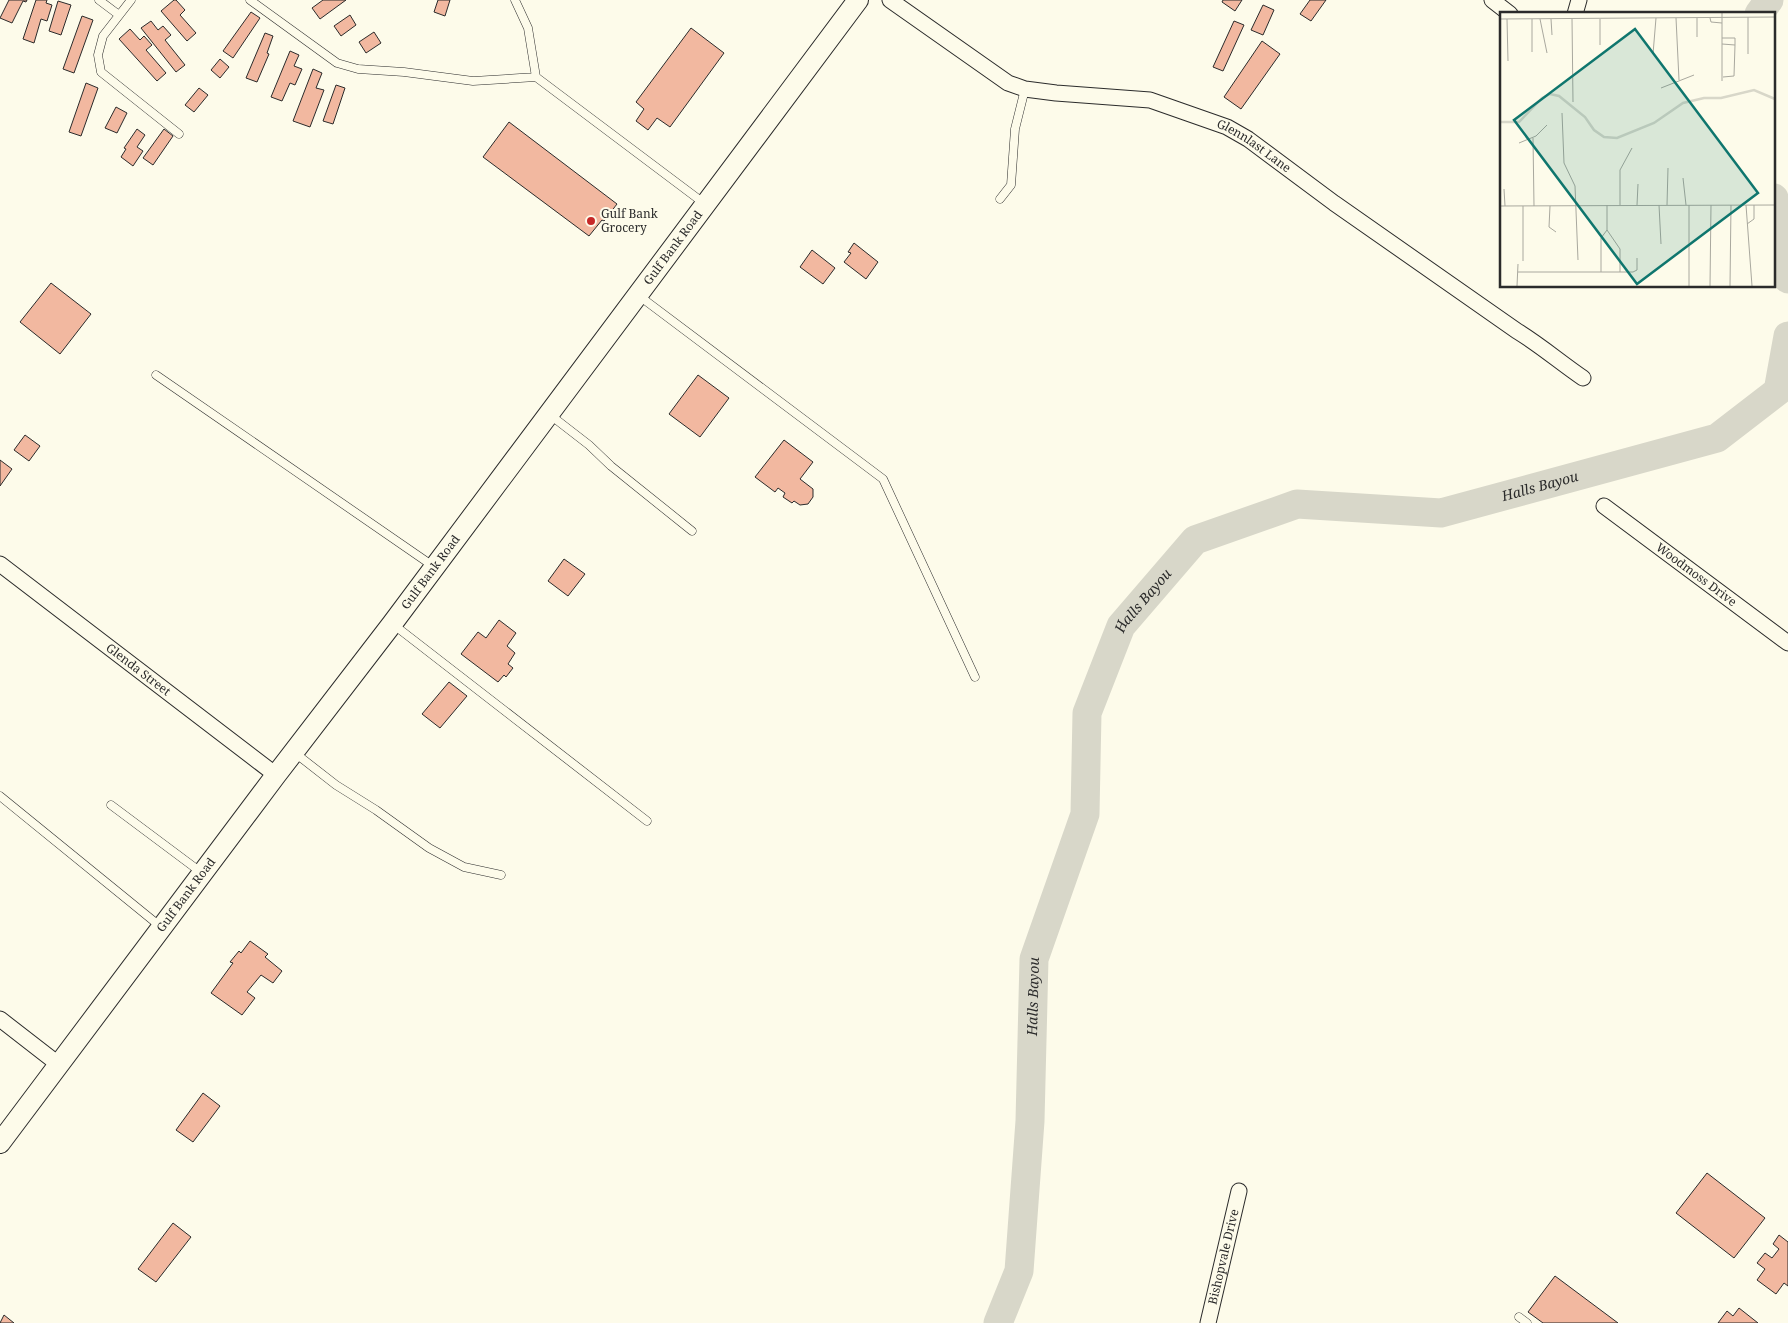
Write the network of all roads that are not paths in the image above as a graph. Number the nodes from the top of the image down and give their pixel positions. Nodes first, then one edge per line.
1 (99, 0) edge
2 (131, 0) edge
3 (250, 0) edge
4 (514, 0) edge
5 (858, 0) edge
6 (890, 0) edge
7 (1492, 0) edge
8 (1507, 12) edge
9 (119, 15) junction
10 (536, 77) junction
11 (1025, 90) junction
12 (179, 134) dead end
13 (1000, 199) dead end
14 (706, 204) junction
15 (638, 295) junction
16 (156, 375) dead end
17 (1583, 378) dead end
18 (549, 414) junction
19 (1604, 506) dead end
20 (692, 531) dead end
21 (0, 564) edge
22 (435, 567) junction
23 (392, 624) junction
24 (1788, 643) edge
25 (975, 677) dead end
26 (294, 752) junction
27 (276, 775) junction
28 (0, 796) edge
29 (111, 805) dead end
30 (647, 821) dead end
31 (202, 873) junction
32 (501, 875) dead end
33 (161, 927) junction
34 (0, 1019) edge
35 (58, 1064) junction
36 (0, 1143) edge
37 (1239, 1192) dead end
38 (1519, 1317) dead end
39 (1208, 1323) edge
40 (1527, 1323) edge

1 - 9 lane
2 - 9 lane
3 - 10 lane
4 - 10 lane
5 - 14 main road, Gulf Bank Road
6 - 11 street, Glennlast Lane
7 - 8 street
9 - 12 lane
10 - 14 lane
11 - 13 lane
11 - 17 street, Glennlast Lane
14 - 15 main road, Gulf Bank Road
15 - 18 main road, Gulf Bank Road
15 - 25 lane
16 - 22 lane
18 - 20 lane
18 - 22 main road, Gulf Bank Road
19 - 24 street, Woodmoss Drive
21 - 27 street, Glenda Street
22 - 23 main road, Gulf Bank Road
23 - 26 main road, Gulf Bank Road
23 - 30 lane
26 - 27 main road, Gulf Bank Road
26 - 32 lane
27 - 31 main road, Gulf Bank Road
28 - 33 lane
29 - 31 lane
31 - 33 main road, Gulf Bank Road
33 - 35 main road, Gulf Bank Road
34 - 35 street
35 - 36 main road, Gulf Bank Road
37 - 39 street, Bishopvale Drive
38 - 40 lane

